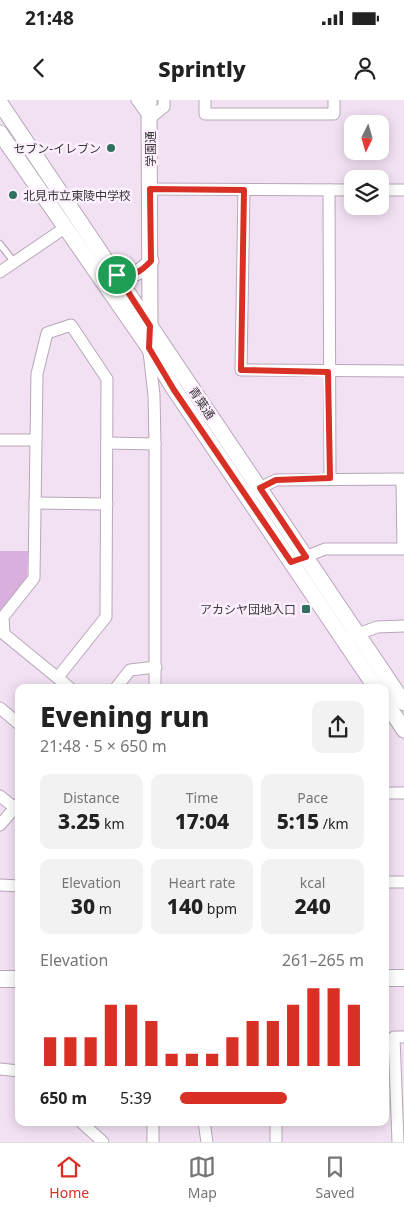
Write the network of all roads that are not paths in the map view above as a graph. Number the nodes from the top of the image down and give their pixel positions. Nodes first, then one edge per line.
1 (137, 100) edge
2 (149, 100) edge
3 (164, 100) edge
4 (205, 100) edge
5 (334, 100) edge
6 (0, 103) edge
7 (150, 118) junction
8 (0, 133) edge
9 (150, 189) junction
10 (244, 190) junction
11 (329, 190) junction
12 (344, 190) edge
13 (389, 190) edge
14 (404, 190) edge
15 (66, 227) junction
16 (0, 244) edge
17 (151, 261) junction
18 (14, 262) junction
19 (0, 272) edge
20 (117, 275) junction
21 (150, 326) junction
22 (149, 348) junction
23 (404, 371) edge
24 (328, 372) junction
25 (0, 440) edge
26 (35, 440) junction
27 (107, 443) junction
28 (156, 444) junction
29 (330, 478) junction
30 (260, 488) junction
31 (245, 496) junction
32 (35, 503) junction
33 (106, 504) junction
34 (306, 557) junction
35 (291, 562) junction
36 (404, 626) edge
37 (350, 637) junction
38 (156, 668) junction
39 (58, 677) junction
40 (66, 684) edge
41 (119, 684) edge
42 (155, 684) edge
43 (374, 684) edge
44 (388, 684) edge
45 (389, 685) edge
46 (404, 703) edge
47 (0, 708) edge
48 (395, 717) edge
49 (15, 721) edge
50 (404, 730) edge
51 (389, 793) edge
52 (404, 793) edge
53 (0, 796) edge
54 (15, 810) edge
55 (0, 825) edge
56 (389, 882) edge
57 (404, 882) edge
58 (0, 885) edge
59 (15, 886) edge
60 (389, 978) edge
61 (404, 978) edge
62 (0, 979) edge
63 (15, 979) edge
64 (404, 1037) edge
65 (0, 1069) edge
66 (15, 1070) edge
67 (85, 1126) edge
68 (153, 1126) edge
69 (205, 1126) edge
70 (276, 1126) edge
71 (103, 1142) edge
72 (153, 1142) edge
73 (207, 1142) edge
74 (276, 1142) edge
75 (398, 1142) edge

1 - 7 street
2 - 7 street, 学園通
3 - 7 street
4 - 5 street
6 - 20 street, 青葉通
7 - 9 street, 学園通
8 - 15 street, 青葉通
9 - 10 street
9 - 17 street, 学園通
10 - 11 street
10 - 24 street
11 - 12 street
11 - 24 street
13 - 14 street
15 - 18 street
15 - 22 street, 青葉通
16 - 18 lane
17 - 20 street
17 - 21 street, 学園通
18 - 19 street
20 - 21 street, 青葉通
21 - 22 street, 学園通
21 - 30 street, 青葉通
22 - 28 street
22 - 31 street, 青葉通
23 - 24 street
24 - 29 street
25 - 26 street
26 - 27 street
26 - 32 street
27 - 28 street
27 - 33 street
28 - 38 street
29 - 30 street
29 - 34 street
30 - 31 street
30 - 34 street, 青葉通
31 - 35 street, 青葉通
32 - 33 street
32 - 39 street
33 - 39 street
34 - 35 street
34 - 37 street, 青葉通
35 - 37 street, 青葉通
36 - 37 street
37 - 43 street, 青葉通
37 - 44 street, 青葉通
38 - 41 street
38 - 42 street
39 - 40 street
45 - 46 street, 青葉通
47 - 49 street
48 - 50 street
51 - 52 street
53 - 54 street
54 - 55 street
56 - 57 street
58 - 59 street
60 - 61 main road
62 - 63 main road
64 - 75 street
65 - 66 street
67 - 71 street
68 - 72 street
69 - 73 street
70 - 74 street

